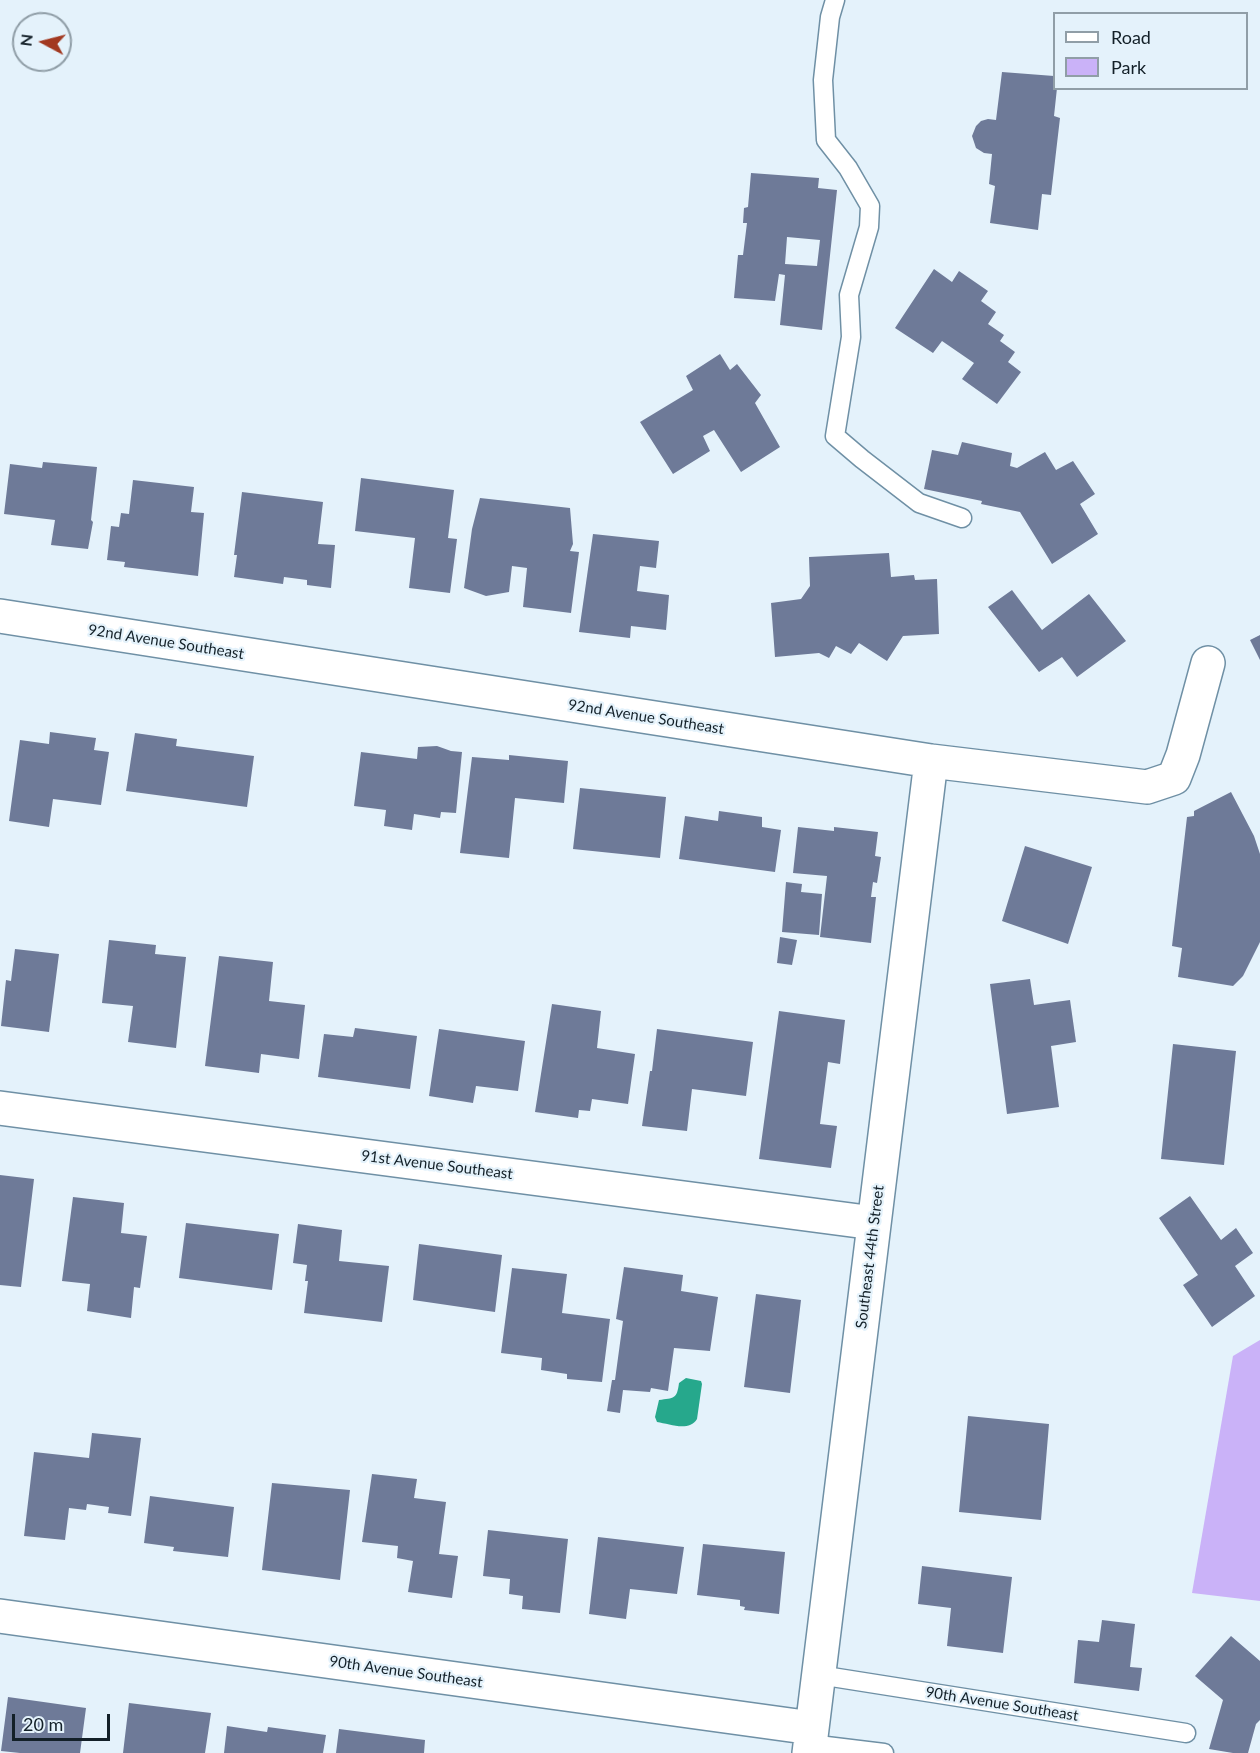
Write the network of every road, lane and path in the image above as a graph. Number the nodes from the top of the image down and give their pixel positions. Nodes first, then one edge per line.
1 (835, 0) edge
2 (962, 518) dead end
3 (0, 616) edge
4 (1208, 663) dead end
5 (931, 761) junction
6 (0, 1108) edge
7 (874, 1222) junction
8 (0, 1616) edge
9 (819, 1675) junction
10 (1186, 1733) dead end
11 (810, 1742) edge
12 (884, 1753) edge

1 - 2 lane
3 - 5 street, 92nd Avenue Southeast
4 - 5 street, 92nd Avenue Southeast
5 - 7 street, Southeast 44th Street
6 - 7 street, 91st Avenue Southeast
7 - 9 street, Southeast 44th Street
8 - 11 street, 90th Avenue Southeast
9 - 10 lane, 90th Avenue Southeast
9 - 11 street, Southeast 44th Street
11 - 12 lane

